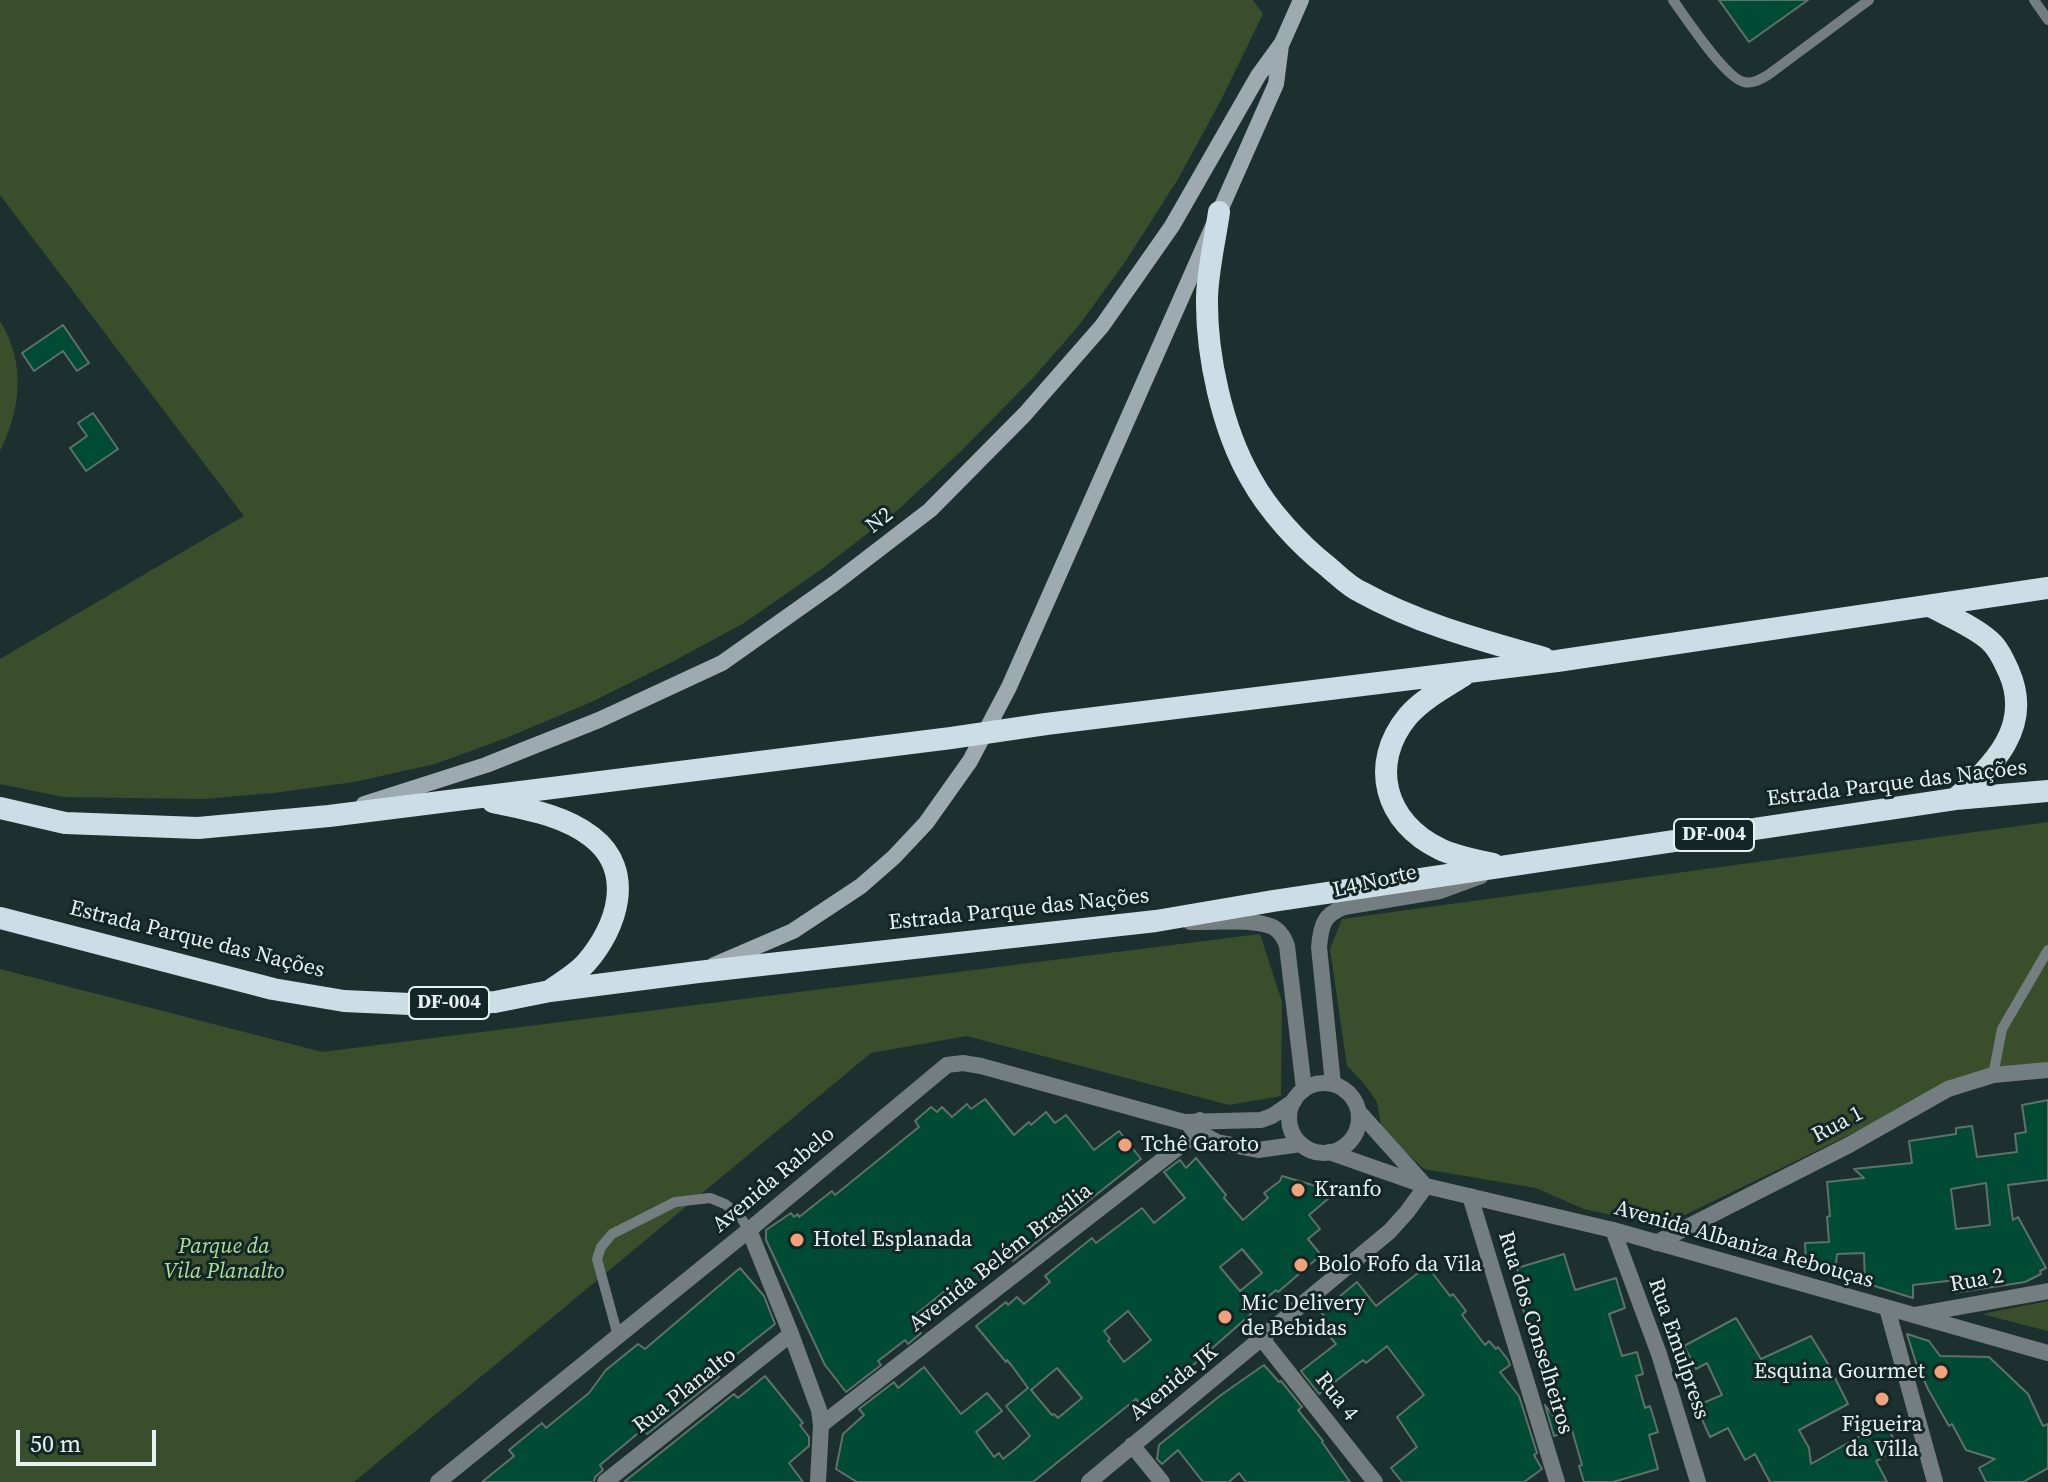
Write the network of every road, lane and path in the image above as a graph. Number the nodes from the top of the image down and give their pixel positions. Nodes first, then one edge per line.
1 (1301, 0) edge
2 (1673, 0) edge
3 (1869, 0) edge
4 (2034, 0) edge
5 (2048, 20) edge
6 (1282, 43) junction
7 (1219, 212) junction
8 (2048, 588) edge
9 (1930, 606) junction
10 (1557, 661) junction
11 (1470, 671) junction
12 (2048, 791) edge
13 (474, 798) junction
14 (1955, 799) junction
15 (0, 808) edge
16 (329, 816) junction
17 (1502, 867) junction
18 (0, 918) edge
19 (1156, 921) junction
20 (2048, 950) edge
21 (698, 972) junction
22 (550, 991) junction
23 (2048, 1070) edge
24 (1993, 1075) junction
25 (1333, 1084) junction
26 (1299, 1095) junction
27 (1359, 1112) junction
28 (1194, 1125) junction
29 (1301, 1144) junction
30 (1329, 1152) junction
31 (1426, 1186) junction
32 (1470, 1196) junction
33 (749, 1230) junction
34 (1613, 1230) junction
35 (1656, 1243) junction
36 (2048, 1291) edge
37 (1887, 1308) junction
38 (1914, 1315) junction
39 (791, 1334) junction
40 (618, 1336) junction
41 (1262, 1339) junction
42 (2048, 1353) edge
43 (821, 1425) junction
44 (1132, 1445) junction
45 (438, 1482) edge
46 (605, 1482) edge
47 (818, 1482) edge
48 (1089, 1482) edge
49 (1162, 1482) edge
50 (1375, 1482) edge
51 (1557, 1482) edge
52 (1698, 1482) edge
53 (1935, 1482) edge

1 - 6 main road, N2
2 - 3 lane
4 - 5 lane
6 - 7 main road, N2
6 - 16 main road, N2
7 - 10 highway
7 - 21 main road, N2
8 - 9 highway
9 - 10 highway
9 - 14 highway
10 - 11 highway
11 - 13 highway
11 - 17 highway
12 - 14 highway, Estrada Parque das Nações / DF-004
13 - 16 highway
13 - 22 highway
14 - 17 highway, Estrada Parque das Nações / DF-004
15 - 16 highway
17 - 19 highway, Estrada Parque das Nações / DF-004
17 - 25 street, L4 Norte
18 - 22 highway, Estrada Parque das Nações / DF-004
19 - 21 highway, Estrada Parque das Nações / DF-004
19 - 26 street
20 - 24 lane
21 - 22 highway, Estrada Parque das Nações / DF-004
23 - 24 street, Rua 1
24 - 35 street, Rua 1
25 - 26 street
25 - 27 street
26 - 28 street
26 - 29 street
27 - 30 street
27 - 31 street
28 - 29 street
28 - 33 street, Avenida Rabelo
28 - 43 street, Avenida Belém Brasília
29 - 30 street
30 - 31 street
31 - 32 street, Avenida Albaniza Rebouças
31 - 41 street, Avenida JK
32 - 34 street, Avenida Albaniza Rebouças
32 - 51 street, Rua dos Conselheiros
33 - 39 street
33 - 40 street, Avenida Rabelo
33 - 40 lane
34 - 35 street, Avenida Albaniza Rebouças
34 - 52 street, Rua Emulpress
35 - 37 street, Avenida Albaniza Rebouças
36 - 38 street, Rua 2
37 - 38 street, Avenida Albaniza Rebouças
37 - 53 street
38 - 42 street, Avenida Albaniza Rebouças
39 - 43 street
39 - 46 street, Rua Planalto
40 - 45 street, Avenida Rabelo
41 - 44 street, Avenida JK
41 - 50 street, Rua 4
43 - 47 street
44 - 48 street, Avenida JK
44 - 49 street

